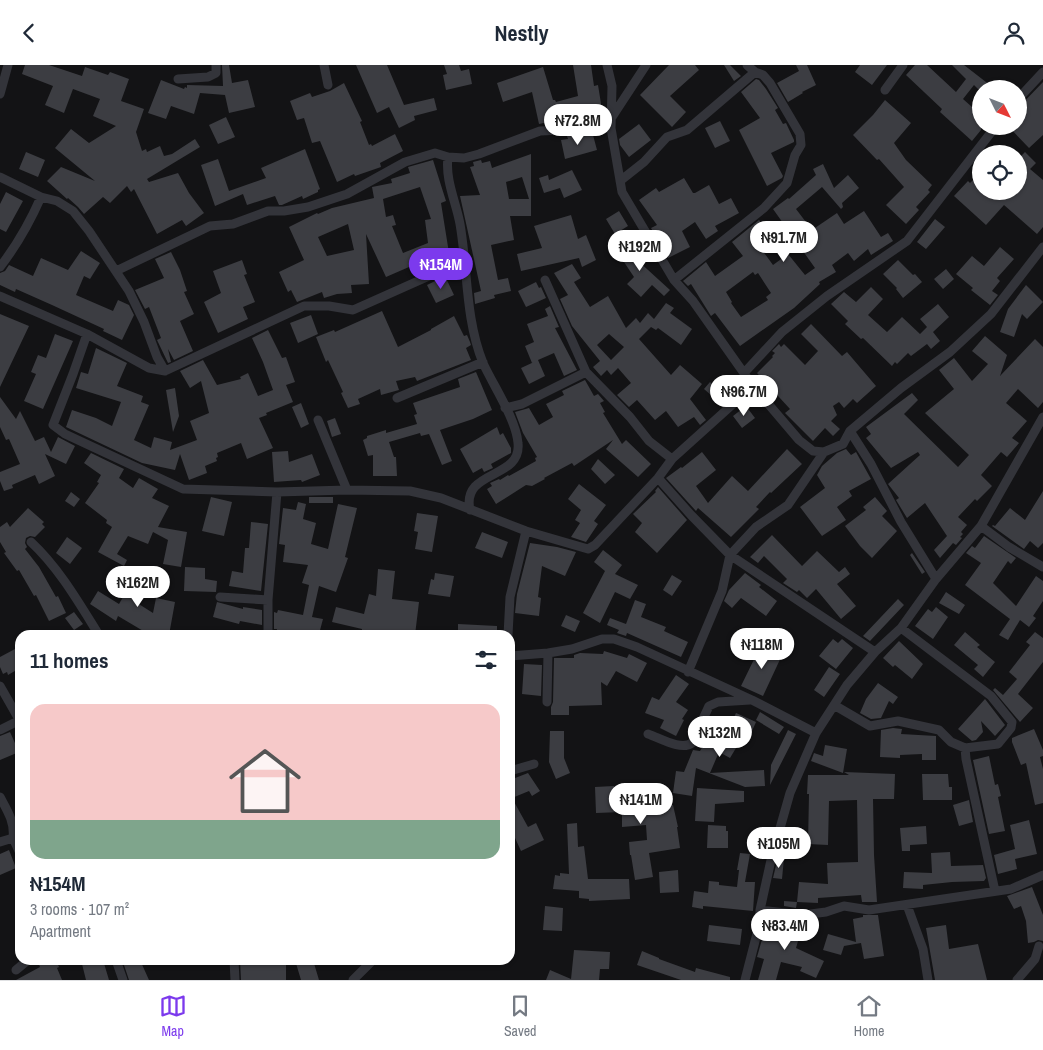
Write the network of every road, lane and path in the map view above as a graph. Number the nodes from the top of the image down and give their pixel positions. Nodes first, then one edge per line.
1 (8, 65) edge
2 (216, 65) edge
3 (324, 65) edge
4 (607, 65) edge
5 (646, 65) edge
6 (747, 65) edge
7 (903, 65) edge
8 (755, 72) junction
9 (1043, 72) edge
10 (178, 79) dead end
11 (328, 85) dead end
12 (1028, 88) edge
13 (885, 90) dead end
14 (0, 94) edge
15 (612, 118) junction
16 (611, 128) junction
17 (989, 135) edge
18 (448, 157) junction
19 (0, 177) edge
20 (620, 181) junction
21 (41, 197) junction
22 (1043, 247) edge
23 (465, 260) junction
24 (0, 267) edge
25 (116, 271) junction
26 (545, 280) dead end
27 (674, 280) junction
28 (0, 296) edge
29 (86, 334) junction
30 (483, 362) junction
31 (165, 371) junction
32 (586, 372) junction
33 (744, 373) junction
34 (752, 386) junction
35 (397, 399) dead end
36 (505, 407) junction
37 (1043, 417) edge
38 (318, 420) dead end
39 (850, 431) junction
40 (824, 452) junction
41 (672, 459) junction
42 (658, 478) junction
43 (347, 490) junction
44 (277, 492) junction
45 (470, 510) junction
46 (980, 526) junction
47 (526, 531) junction
48 (31, 542) dead end
49 (730, 555) junction
50 (1043, 567) edge
51 (936, 579) junction
52 (220, 597) dead end
53 (268, 600) junction
54 (902, 627) junction
55 (96, 630) edge
56 (268, 630) edge
57 (508, 630) edge
58 (875, 652) junction
59 (548, 653) junction
60 (515, 656) edge
61 (688, 672) junction
62 (0, 685) edge
63 (719, 685) junction
64 (752, 700) junction
65 (547, 702) dead end
66 (718, 703) junction
67 (834, 705) junction
68 (15, 712) edge
69 (15, 723) edge
70 (0, 730) edge
71 (816, 733) junction
72 (648, 734) dead end
73 (966, 748) junction
74 (534, 764) dead end
75 (515, 770) edge
76 (0, 797) edge
77 (13, 838) junction
78 (0, 842) edge
79 (15, 842) edge
80 (1043, 875) edge
81 (994, 891) junction
82 (907, 905) junction
83 (760, 910) junction
84 (1039, 946) dead end
85 (22, 965) edge
86 (118, 965) edge
87 (234, 965) edge
88 (367, 965) edge
89 (16, 970) dead end
90 (123, 980) edge
91 (235, 980) edge
92 (353, 980) edge
93 (745, 980) edge
94 (928, 980) edge
95 (1017, 980) edge

1 - 14 street
2 - 10 street
3 - 11 street
4 - 15 street
5 - 15 street
6 - 8 street
7 - 13 street
8 - 20 street
8 - 27 street
9 - 12 street
15 - 16 street
16 - 18 street
16 - 20 street
17 - 33 street
18 - 23 street
18 - 25 street
19 - 21 street
20 - 27 street
21 - 24 street
21 - 25 street
22 - 39 street
23 - 30 street
23 - 31 street
25 - 31 street
26 - 32 street
27 - 33 street
28 - 29 street
29 - 31 street
29 - 44 street
30 - 35 street
30 - 36 street
32 - 36 street
32 - 41 street
33 - 34 street
34 - 40 street
34 - 41 street
36 - 45 street
37 - 46 street
38 - 43 street
39 - 40 street
39 - 51 street
40 - 49 street
41 - 42 street
42 - 47 street
42 - 49 street
43 - 44 street
43 - 45 street
44 - 53 street
45 - 47 street
46 - 50 street
46 - 51 street
47 - 57 street
48 - 55 street
49 - 58 street
49 - 61 street
51 - 54 street
52 - 53 street
53 - 56 street
54 - 58 street
54 - 73 street
58 - 67 street
59 - 60 street
59 - 61 street
59 - 65 street
61 - 63 street
62 - 68 street
63 - 64 street
63 - 66 street
64 - 66 street
64 - 71 street
66 - 72 street
67 - 71 street
67 - 73 street
69 - 70 street
71 - 83 street
73 - 81 street
74 - 75 street
76 - 77 street
77 - 78 street
77 - 79 street
80 - 81 street
81 - 82 street
82 - 83 street
82 - 94 street
83 - 93 street
84 - 95 street
85 - 89 street
86 - 90 street
87 - 91 street
88 - 92 street

